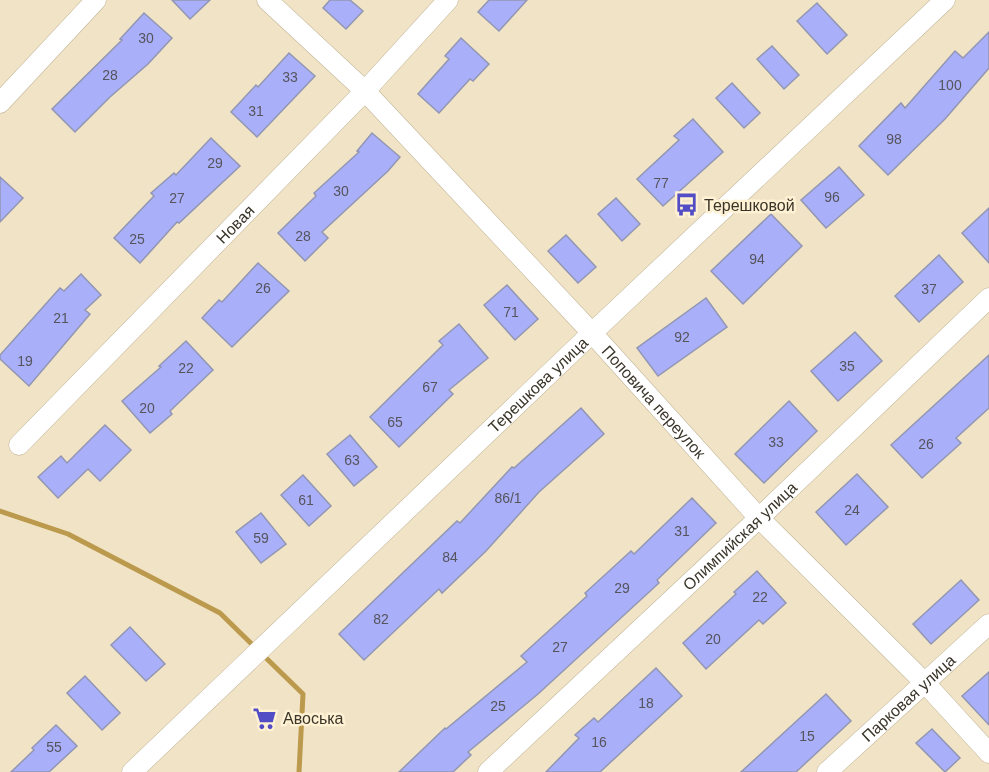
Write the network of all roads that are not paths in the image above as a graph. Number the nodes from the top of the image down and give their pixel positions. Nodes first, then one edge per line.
1 (96, 0) edge
2 (267, 0) edge
3 (448, 0) edge
4 (945, 0) edge
5 (365, 91) junction
6 (0, 103) edge
7 (989, 298) edge
8 (592, 333) junction
9 (19, 445) dead end
10 (759, 518) junction
11 (989, 624) edge
12 (925, 683) junction
13 (989, 753) edge
14 (132, 772) edge
15 (488, 772) edge
16 (827, 772) edge

1 - 6 street
2 - 5 street, Поповича переулок
3 - 5 street, Новая
4 - 8 street, Терешкова улица
5 - 8 street, Поповича переулок
5 - 9 street, Новая
7 - 10 street, Олимпийская улица
8 - 10 street, Поповича переулок
8 - 14 street, Терешкова улица
10 - 12 street, Поповича переулок
10 - 15 street, Олимпийская улица
11 - 12 street, Парковая улица
12 - 13 street, Поповича переулок
12 - 16 street, Парковая улица

